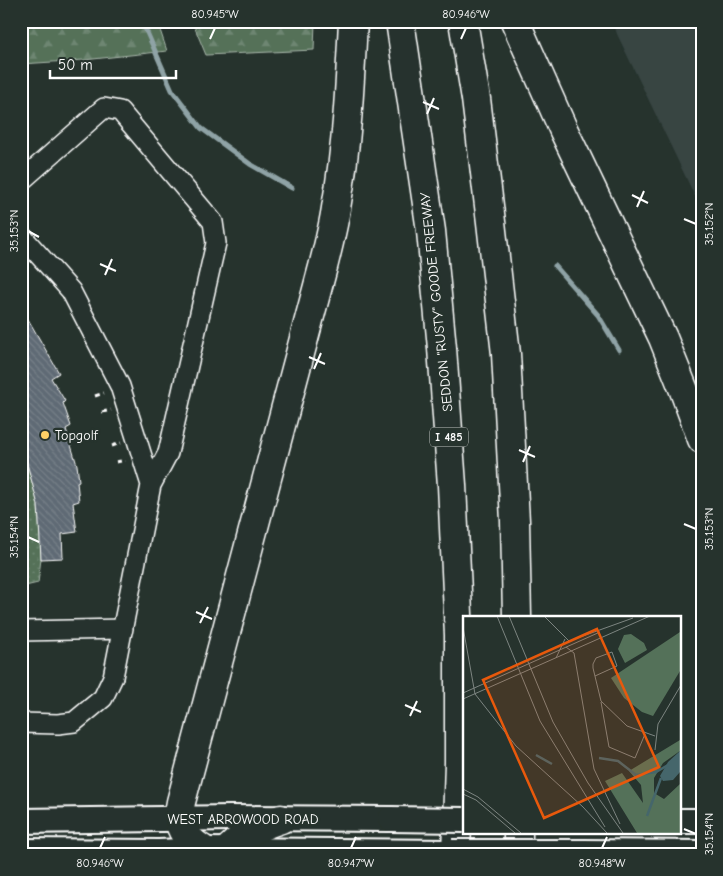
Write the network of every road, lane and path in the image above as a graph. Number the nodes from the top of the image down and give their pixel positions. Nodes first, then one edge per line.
1 (353, 21) edge
2 (400, 21) edge
3 (463, 21) edge
4 (515, 21) edge
5 (21, 181) edge
6 (21, 235) edge
7 (702, 439) edge
8 (151, 485) junction
9 (517, 616) edge
10 (123, 629) junction
11 (21, 631) edge
12 (21, 723) edge
13 (179, 819) junction
14 (281, 819) junction
15 (463, 820) edge
16 (680, 820) edge
17 (21, 821) edge
18 (702, 821) edge
19 (518, 834) edge
20 (21, 851) edge
21 (218, 852) edge
22 (702, 853) edge
23 (456, 855) edge
24 (518, 855) edge

1 - 13 highway
2 - 23 highway, SEDDON "RUSTY" GOODE FREEWAY / I 485
3 - 9 highway
4 - 7 highway
5 - 8 lane
6 - 8 lane
8 - 10 lane
10 - 11 lane
10 - 12 lane
13 - 14 main road, WEST ARROWOOD ROAD
13 - 17 main road, WEST ARROWOOD ROAD
13 - 21 highway
14 - 15 main road, WEST ARROWOOD ROAD, bridge
14 - 21 highway
16 - 18 main road
19 - 24 highway
20 - 21 main road
21 - 22 main road, bridge

